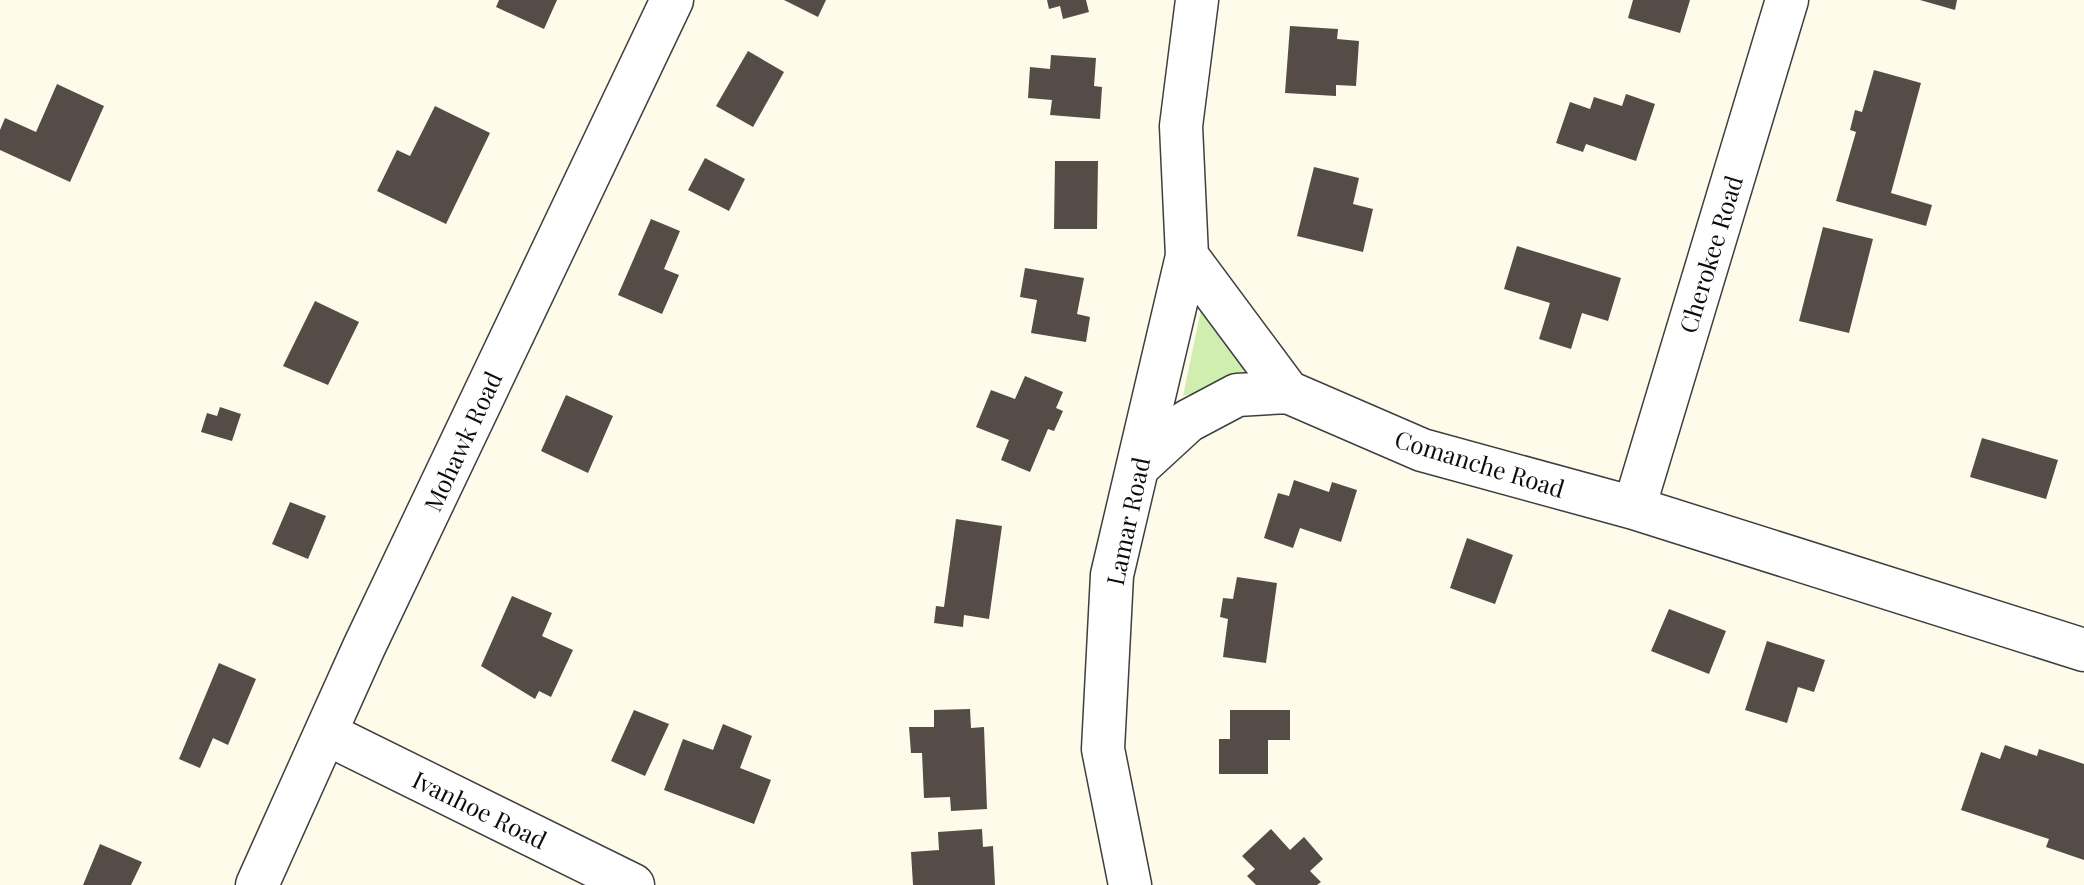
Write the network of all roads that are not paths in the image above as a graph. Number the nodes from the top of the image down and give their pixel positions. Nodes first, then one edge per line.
1 (672, 0) edge
2 (1197, 0) edge
3 (1787, 0) edge
4 (1187, 256) junction
5 (1288, 392) junction
6 (1138, 467) junction
7 (1634, 508) junction
8 (2084, 650) edge
9 (327, 734) junction
10 (257, 885) edge
11 (633, 885) edge
12 (1130, 885) edge

1 - 9 street, Mohawk Road
2 - 4 street
3 - 7 street, Cherokee Road
4 - 5 street, Comanche Road
4 - 6 street, Lamar Road
5 - 6 street
5 - 7 street, Comanche Road
6 - 12 street, Lamar Road
7 - 8 street, Comanche Road
9 - 10 street, Mohawk Road
9 - 11 street, Ivanhoe Road

